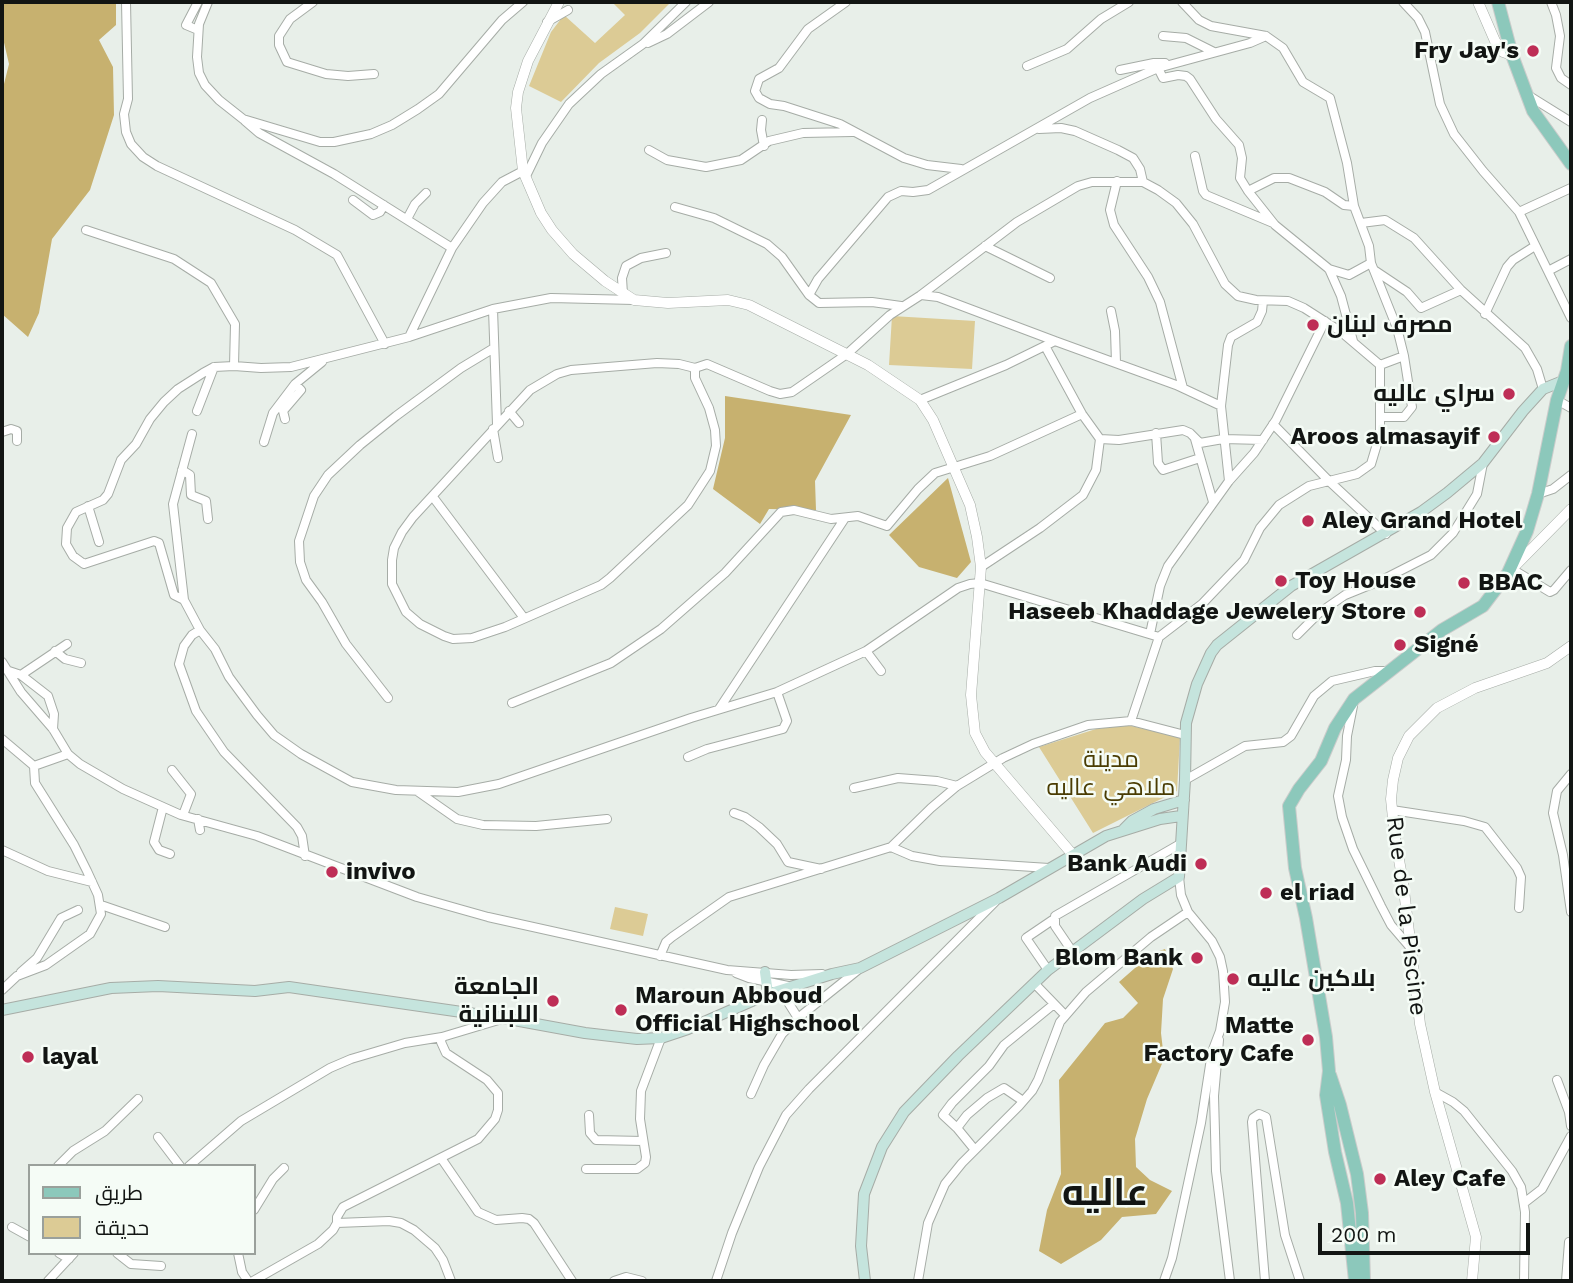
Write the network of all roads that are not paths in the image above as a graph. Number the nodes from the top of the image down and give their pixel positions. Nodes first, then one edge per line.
1 (126, 2) edge
2 (198, 2) edge
3 (208, 2) edge
4 (313, 2) edge
5 (523, 2) edge
6 (559, 2) edge
7 (686, 2) edge
8 (709, 2) edge
9 (846, 2) edge
10 (1129, 2) edge
11 (1182, 2) edge
12 (1403, 2) edge
13 (1478, 2) edge
14 (1498, 2) edge
15 (1551, 2) edge
16 (568, 10) dead end
17 (547, 22) junction
18 (198, 30) junction
19 (1163, 36) dead end
20 (1266, 36) junction
21 (643, 44) junction
22 (1214, 52) junction
23 (1512, 55) junction
24 (1168, 64) junction
25 (1027, 66) dead end
26 (1158, 68) junction
27 (1120, 70) dead end
28 (374, 74) dead end
29 (1571, 85) edge
30 (1526, 94) junction
31 (243, 119) junction
32 (762, 120) dead end
33 (1571, 122) edge
34 (1036, 129) junction
35 (855, 133) junction
36 (764, 146) junction
37 (649, 149) dead end
38 (1195, 156) dead end
39 (1571, 164) edge
40 (961, 170) junction
41 (525, 174) junction
42 (1118, 181) junction
43 (1143, 182) junction
44 (1571, 188) edge
45 (1248, 191) junction
46 (426, 193) dead end
47 (352, 200) dead end
48 (384, 205) junction
49 (1354, 206) junction
50 (675, 207) dead end
51 (1519, 212) junction
52 (407, 219) junction
53 (1362, 223) junction
54 (1275, 225) junction
55 (86, 230) dead end
56 (985, 246) junction
57 (1535, 246) junction
58 (452, 248) junction
59 (666, 253) dead end
60 (1571, 259) edge
61 (1373, 266) junction
62 (1329, 269) junction
63 (1548, 271) junction
64 (1050, 278) dead end
65 (1461, 290) junction
66 (623, 294) junction
67 (810, 295) junction
68 (921, 295) junction
69 (634, 300) junction
70 (1264, 300) junction
71 (901, 306) junction
72 (493, 309) junction
73 (1111, 312) dead end
74 (1485, 314) junction
75 (1571, 318) edge
76 (1325, 321) junction
77 (409, 337) junction
78 (1055, 341) junction
79 (1353, 341) junction
80 (385, 344) junction
81 (1045, 346) junction
82 (1571, 346) edge
83 (494, 348) junction
84 (847, 354) junction
85 (1404, 356) junction
86 (327, 358) junction
87 (1116, 363) junction
88 (1380, 365) junction
89 (234, 366) junction
90 (215, 367) junction
91 (695, 368) junction
92 (1563, 381) junction
93 (295, 383) junction
94 (1182, 388) junction
95 (1544, 389) junction
96 (920, 400) junction
97 (1557, 400) junction
98 (1222, 406) junction
99 (1571, 408) edge
100 (197, 411) dead end
101 (509, 411) junction
102 (1082, 414) junction
103 (1380, 417) junction
104 (285, 419) dead end
105 (519, 423) dead end
106 (1273, 424) junction
107 (495, 427) junction
108 (2, 432) edge
109 (1156, 433) junction
110 (192, 434) dead end
111 (1100, 439) junction
112 (1195, 439) junction
113 (1223, 439) junction
114 (1263, 440) junction
115 (18, 441) dead end
116 (264, 442) dead end
117 (498, 458) dead end
118 (1200, 458) junction
119 (1483, 463) junction
120 (954, 468) junction
121 (182, 470) junction
122 (1571, 475) edge
123 (1229, 481) junction
124 (1329, 481) junction
125 (1538, 494) junction
126 (433, 497) junction
127 (1213, 502) junction
128 (88, 506) junction
129 (1571, 509) edge
130 (845, 518) junction
131 (208, 519) dead end
132 (1385, 534) junction
133 (99, 542) dead end
134 (981, 567) junction
135 (1571, 570) edge
136 (1510, 571) junction
137 (980, 583) junction
138 (184, 600) junction
139 (524, 618) junction
140 (200, 630) junction
141 (1150, 634) junction
142 (1297, 635) dead end
143 (1159, 637) junction
144 (67, 644) dead end
145 (1571, 646) edge
146 (55, 651) junction
147 (866, 651) junction
148 (2, 662) edge
149 (81, 663) dead end
150 (9, 671) junction
151 (881, 671) dead end
152 (1391, 671) junction
153 (21, 675) junction
154 (777, 692) junction
155 (388, 698) dead end
156 (1354, 699) junction
157 (512, 703) dead end
158 (719, 709) junction
159 (1131, 721) junction
160 (53, 729) junction
161 (1185, 735) junction
162 (2, 739) edge
163 (68, 754) junction
164 (688, 757) dead end
165 (995, 764) junction
166 (34, 766) junction
167 (172, 770) dead end
168 (1571, 774) edge
169 (1185, 779) junction
170 (957, 786) junction
171 (854, 789) dead end
172 (417, 791) junction
173 (1184, 800) junction
174 (163, 807) junction
175 (1392, 810) junction
176 (734, 813) dead end
177 (1159, 813) junction
178 (183, 815) junction
179 (1181, 816) junction
180 (198, 819) junction
181 (607, 819) dead end
182 (200, 831) dead end
183 (1180, 844) junction
184 (891, 847) junction
185 (2, 850) edge
186 (170, 854) dead end
187 (1073, 855) junction
188 (305, 856) junction
189 (1052, 868) junction
190 (824, 869) junction
191 (1178, 877) junction
192 (92, 882) junction
193 (999, 898) junction
194 (101, 905) junction
195 (1520, 908) dead end
196 (78, 910) dead end
197 (1188, 912) junction
198 (1571, 912) edge
199 (1054, 919) junction
200 (165, 927) dead end
201 (1409, 946) junction
202 (1072, 951) junction
203 (660, 956) junction
204 (860, 968) junction
205 (1048, 971) junction
206 (832, 974) junction
207 (17, 976) junction
208 (766, 983) junction
209 (1034, 983) junction
210 (795, 986) junction
211 (2, 990) edge
212 (782, 991) junction
213 (1054, 1004) junction
214 (2, 1010) edge
215 (1065, 1015) junction
216 (503, 1018) junction
217 (798, 1018) junction
218 (1220, 1031) junction
219 (442, 1037) junction
220 (661, 1038) junction
221 (1329, 1071) junction
222 (1557, 1080) dead end
223 (1435, 1092) junction
224 (751, 1094) dead end
225 (138, 1099) dead end
226 (1023, 1101) junction
227 (589, 1115) dead end
228 (1571, 1126) edge
229 (957, 1128) junction
230 (1571, 1136) edge
231 (158, 1137) dead end
232 (643, 1141) junction
233 (1351, 1148) junction
234 (975, 1150) junction
235 (1335, 1152) junction
236 (441, 1158) junction
237 (60, 1164) edge
238 (178, 1164) edge
239 (191, 1164) edge
240 (284, 1168) dead end
241 (586, 1170) dead end
242 (1524, 1203) junction
243 (256, 1207) edge
244 (337, 1223) junction
245 (12, 1227) dead end
246 (28, 1236) edge
247 (1569, 1242) dead end
248 (120, 1255) edge
249 (238, 1255) edge
250 (71, 1256) edge
251 (162, 1266) dead end
252 (48, 1281) edge
253 (250, 1281) edge
254 (451, 1281) edge
255 (572, 1281) edge
256 (614, 1281) edge
257 (642, 1281) edge
258 (716, 1281) edge
259 (863, 1281) edge
260 (918, 1281) edge
261 (1164, 1281) edge
262 (1230, 1281) edge
263 (1265, 1281) edge
264 (1300, 1281) edge
265 (1355, 1281) edge
266 (1364, 1281) edge
267 (1472, 1281) edge
268 (1524, 1281) edge
269 (1566, 1281) edge

1 - 80 street
2 - 18 street
3 - 18 street
4 - 28 street
5 - 31 street
6 - 17 street
7 - 21 street
8 - 21 street
9 - 35 street
10 - 25 street
11 - 20 street
12 - 51 street
13 - 23 street
14 - 23 main road
15 - 29 street
16 - 17 street
17 - 41 street
18 - 31 street
19 - 22 street
20 - 22 street
20 - 49 street
21 - 41 street
22 - 24 street
23 - 30 main road
24 - 26 street
24 - 27 street
26 - 34 street
26 - 45 street
30 - 33 street
30 - 39 main road
31 - 48 street
32 - 36 street
34 - 40 street
34 - 43 street
35 - 36 street
35 - 40 street
36 - 37 street
38 - 54 street
40 - 67 street
41 - 58 street
41 - 66 street
42 - 43 street
42 - 56 street
42 - 94 street
43 - 70 street
44 - 51 street
45 - 49 street
45 - 54 street
46 - 52 street
47 - 48 street
48 - 52 street
49 - 53 street
50 - 67 street
51 - 57 street
52 - 58 street
53 - 61 street
53 - 65 street
54 - 62 street
55 - 89 street
56 - 64 street
56 - 68 street
57 - 63 street
57 - 74 street
58 - 77 street
59 - 66 street
60 - 63 street
61 - 62 street
61 - 65 street
61 - 85 street
62 - 79 street
63 - 75 street
65 - 74 street
66 - 69 street
67 - 71 street
68 - 71 street
68 - 78 street
69 - 72 street
69 - 84 street
70 - 76 street
70 - 98 street
71 - 84 street
72 - 77 street
72 - 83 street
73 - 87 street
74 - 95 street
76 - 79 street
76 - 106 street
77 - 80 street
78 - 81 street
78 - 87 street
79 - 88 street
80 - 86 street
81 - 96 street
81 - 102 street
82 - 92 main road
83 - 107 street
83 - 155 street
84 - 91 street
84 - 96 street
85 - 88 street
85 - 103 street
86 - 89 street
86 - 93 street
87 - 94 street
88 - 103 street
89 - 90 street
90 - 100 street
90 - 128 street
91 - 101 street
91 - 139 street
92 - 95 main road
92 - 97 main road
93 - 104 street
93 - 116 street
94 - 98 street
95 - 119 main road
96 - 120 street
97 - 99 street
97 - 125 main road
98 - 113 street
101 - 105 street
101 - 107 street
102 - 111 street
102 - 120 street
103 - 124 street
106 - 114 street
106 - 124 street
107 - 117 street
107 - 126 street
108 - 115 street
109 - 111 street
109 - 112 street
109 - 118 street
110 - 121 street
111 - 134 street
112 - 113 street
112 - 118 street
113 - 114 street
113 - 123 street
114 - 123 street
118 - 127 street
119 - 132 main road
119 - 142 street
120 - 130 street
120 - 134 street
121 - 131 street
121 - 138 street
122 - 125 street
123 - 127 street
124 - 132 street
124 - 143 street
125 - 136 main road
126 - 139 street
126 - 139 street
127 - 141 street
128 - 133 street
128 - 138 street
129 - 136 street
130 - 157 street
130 - 158 street
132 - 161 main road
134 - 137 street
135 - 136 street
136 - 152 main road
137 - 141 street
137 - 147 street
137 - 165 street
138 - 140 street
140 - 172 street
140 - 188 street
141 - 143 street
143 - 159 street
144 - 146 street
145 - 175 street, Rue de la Piscine
146 - 149 street
146 - 153 street
147 - 151 street
147 - 154 street
148 - 150 street
150 - 153 street
150 - 160 street
152 - 156 main road
152 - 169 street
153 - 160 street
154 - 158 street
154 - 164 street
156 - 201 street
156 - 221 main road
158 - 172 street
159 - 161 street
159 - 165 street
160 - 163 street
161 - 169 main road
162 - 166 street
163 - 166 street
163 - 174 street
165 - 170 street
165 - 187 street
166 - 192 street
167 - 178 street
168 - 198 street
169 - 173 main road
170 - 171 street
170 - 184 street
172 - 181 street
173 - 177 main road
173 - 179 main road
174 - 178 street
174 - 186 street
175 - 195 street
175 - 201 street, Rue de la Piscine
176 - 190 street
177 - 179 main road
177 - 187 main road
178 - 180 street
179 - 183 main road
180 - 182 street
180 - 188 street
183 - 191 main road
183 - 199 street
184 - 189 street
184 - 190 street
185 - 192 street
187 - 189 main road
188 - 203 street
189 - 193 main road
190 - 203 street
191 - 197 street
191 - 202 main road
192 - 194 street
193 - 204 main road
193 - 258 street
194 - 200 street
194 - 207 street
196 - 207 street
197 - 215 street
197 - 218 street
199 - 202 street
199 - 205 street
201 - 223 street, Rue de la Piscine
202 - 205 main road
203 - 208 street
204 - 206 main road
204 - 217 street
205 - 209 main road
206 - 208 street
206 - 210 main road
207 - 211 street
208 - 210 street
208 - 212 main road
208 - 220 main road
209 - 213 street
209 - 259 main road
210 - 212 main road
212 - 217 street
213 - 215 street
213 - 229 street
214 - 216 main road
215 - 226 street
216 - 219 street
216 - 220 main road
217 - 224 street
218 - 261 street
218 - 262 street
219 - 236 street
219 - 239 street
220 - 232 street
221 - 233 main road
221 - 235 main road
222 - 228 street
223 - 242 street
223 - 267 street, Rue de la Piscine
225 - 237 street
226 - 229 street
226 - 234 street
227 - 232 street
229 - 234 street
230 - 242 street
231 - 238 street
232 - 241 street
233 - 235 main road
233 - 266 main road
234 - 260 street
235 - 265 main road
236 - 244 street
236 - 255 street
240 - 243 street
242 - 268 street
244 - 253 street
244 - 254 street
245 - 246 street
247 - 269 street
248 - 251 street
249 - 253 street
250 - 252 street
256 - 257 street
263 - 264 street

